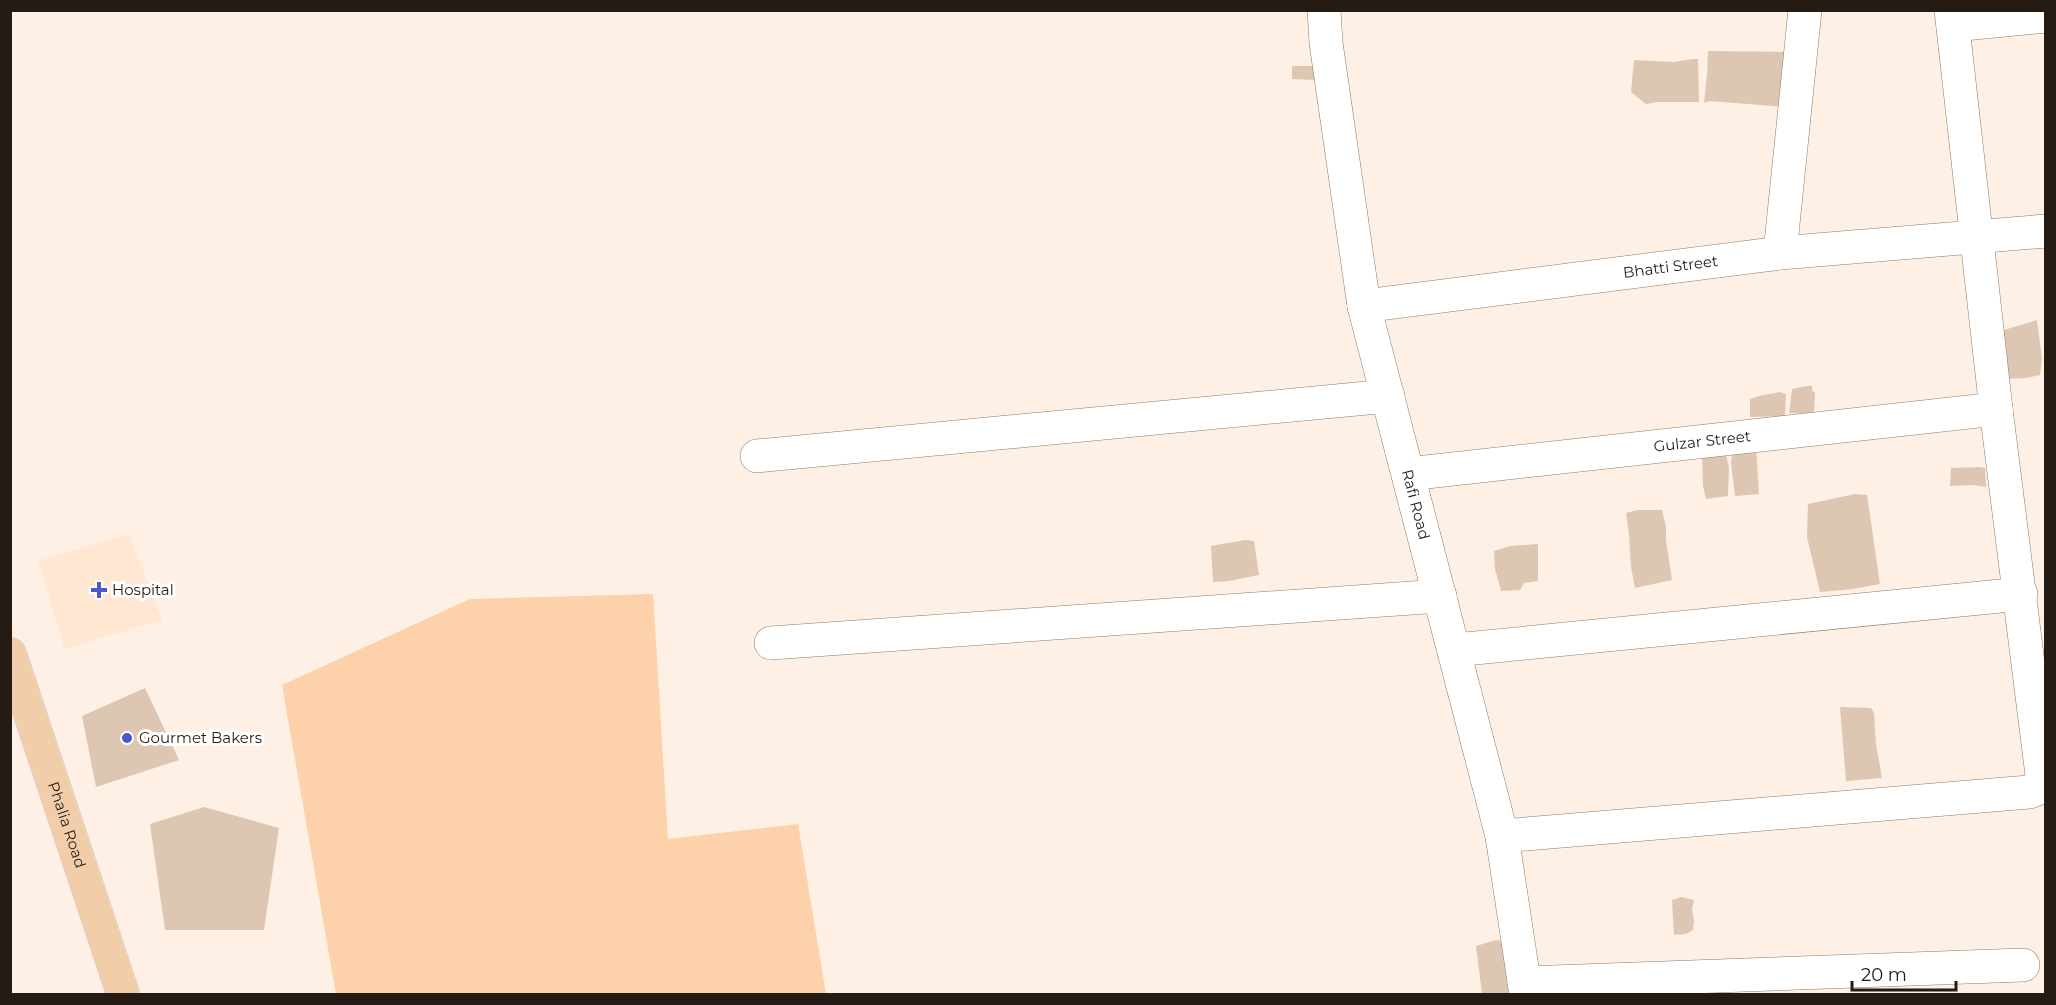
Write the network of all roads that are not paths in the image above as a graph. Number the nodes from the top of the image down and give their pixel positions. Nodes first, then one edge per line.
1 (1324, 10) edge
2 (1805, 10) edge
3 (2046, 16) edge
4 (1952, 18) edge
5 (2046, 231) edge
6 (1977, 236) junction
7 (1780, 253) junction
8 (1364, 306) junction
9 (1388, 396) junction
10 (1996, 409) junction
11 (757, 456) dead end
12 (1408, 474) junction
13 (2021, 594) junction
14 (1440, 597) junction
15 (771, 643) dead end
16 (1455, 650) junction
17 (10, 654) edge
18 (1502, 836) junction
19 (2023, 965) dead end
20 (1525, 989) edge
21 (123, 994) edge

1 - 8 street, Rafi Road
2 - 7 street
3 - 4 street
4 - 6 street
5 - 6 street, Bhatti Street
6 - 7 street, Bhatti Street
6 - 10 street
7 - 8 street, Bhatti Street
8 - 9 street, Rafi Road
9 - 11 street
9 - 12 street, Rafi Road
10 - 12 street, Gulzar Street
10 - 13 street
12 - 14 street, Rafi Road
13 - 16 street
13 - 18 street
14 - 15 street
14 - 16 street, Rafi Road
16 - 18 street, Rafi Road
17 - 21 main road, Phalia Road
18 - 20 street, Rafi Road
19 - 20 street

